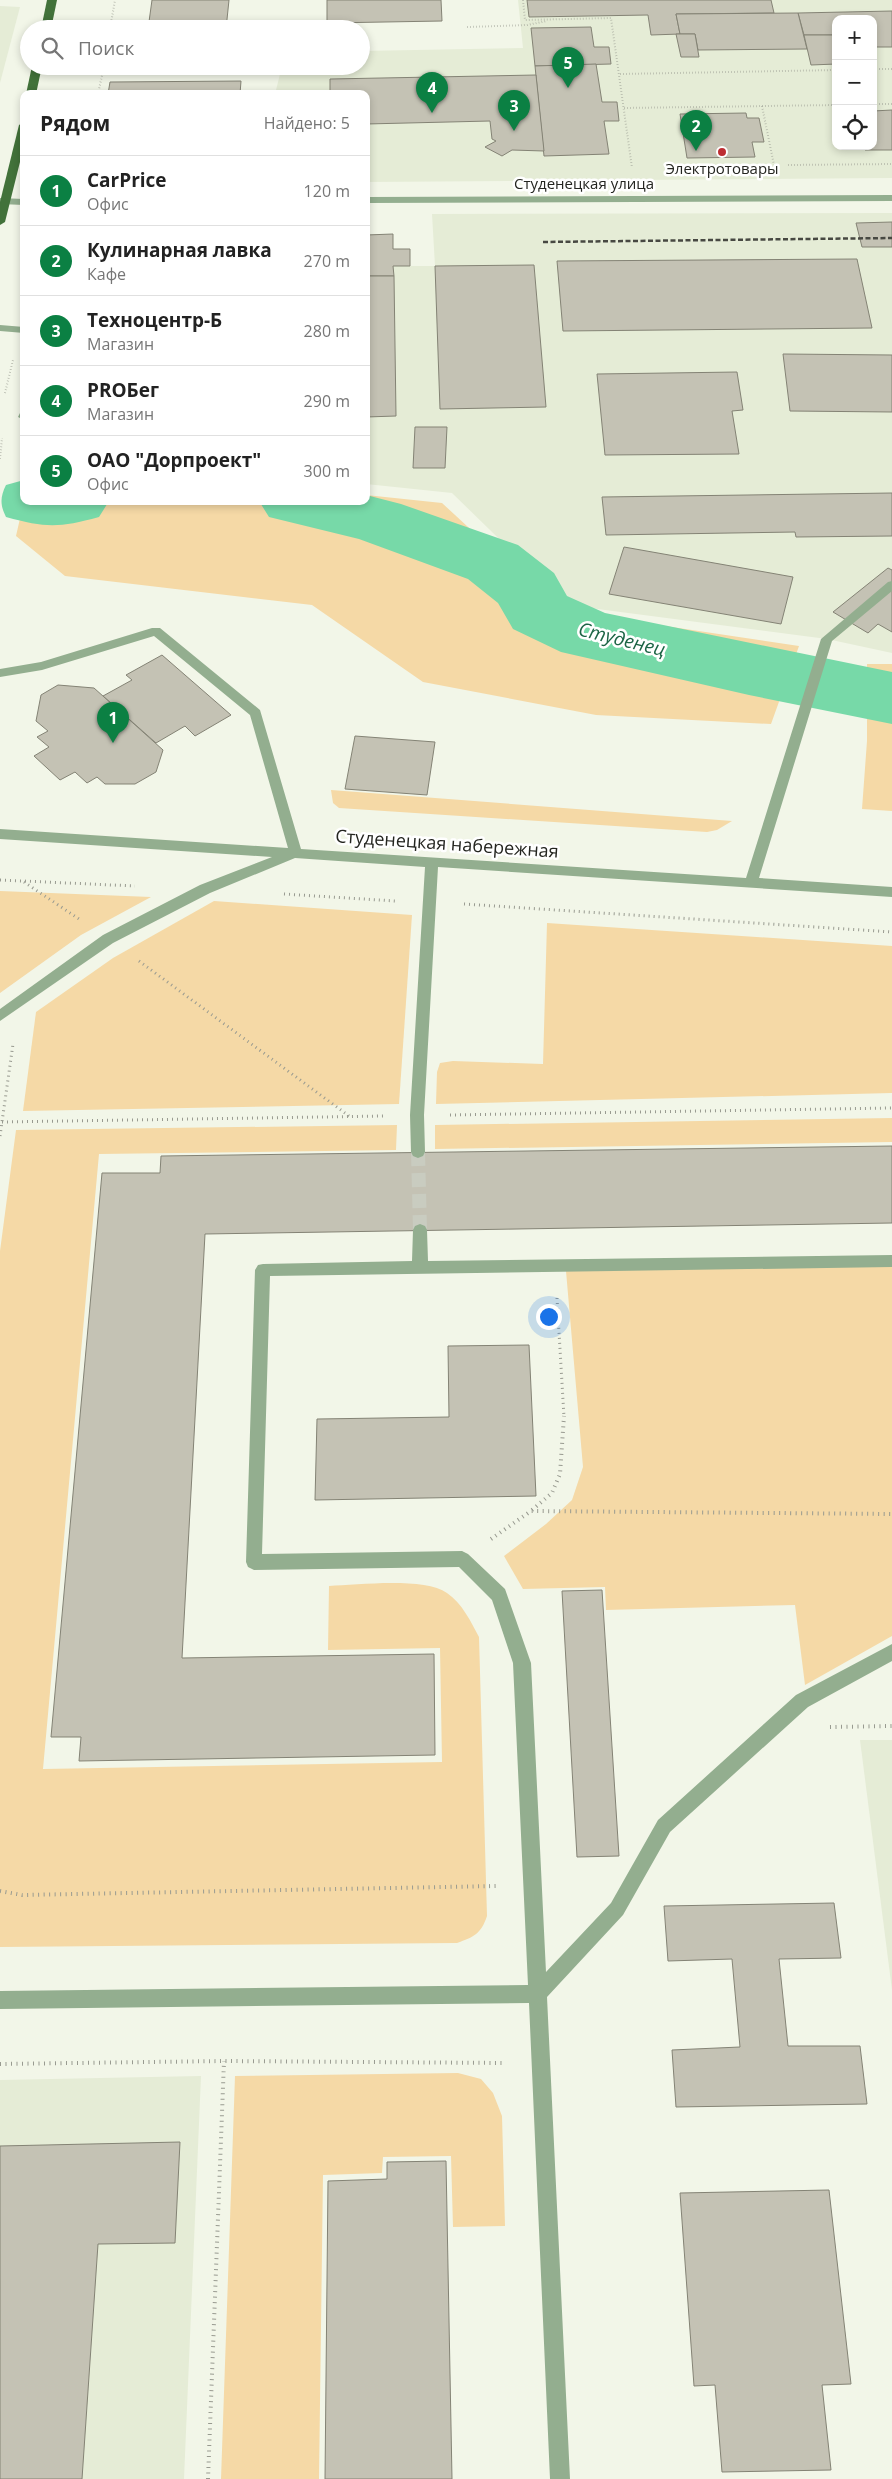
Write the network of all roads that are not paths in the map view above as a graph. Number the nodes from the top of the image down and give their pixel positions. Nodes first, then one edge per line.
1 (52, 0) edge
2 (48, 20) edge
3 (35, 75) edge
4 (32, 90) edge
5 (20, 140) edge
6 (892, 198) edge
7 (370, 200) edge
8 (3, 202) edge
9 (20, 202) edge
10 (0, 222) edge
11 (0, 328) edge
12 (20, 330) edge
13 (892, 585) edge
14 (0, 673) edge
15 (0, 834) edge
16 (296, 853) junction
17 (432, 861) junction
18 (751, 883) junction
19 (892, 892) edge
20 (0, 1016) edge
21 (418, 1152) tunnel mouth
22 (420, 1230) tunnel mouth
23 (892, 1261) edge
24 (420, 1268) junction
25 (892, 1652) edge
26 (538, 1994) junction
27 (0, 2000) edge
28 (560, 2479) edge

1 - 2 main road
3 - 4 main road
5 - 8 main road
6 - 7 street, Студенецкая улица
8 - 9 street
8 - 10 main road
11 - 12 street
13 - 18 street
14 - 16 street
15 - 16 street, Студенецкая набережная
16 - 17 street, Студенецкая набережная
16 - 20 street
17 - 18 street, Студенецкая набережная
17 - 21 street
18 - 19 street, Студенецкая набережная
22 - 24 street
23 - 24 street
24 - 26 street
25 - 26 street
26 - 27 street
26 - 28 street

